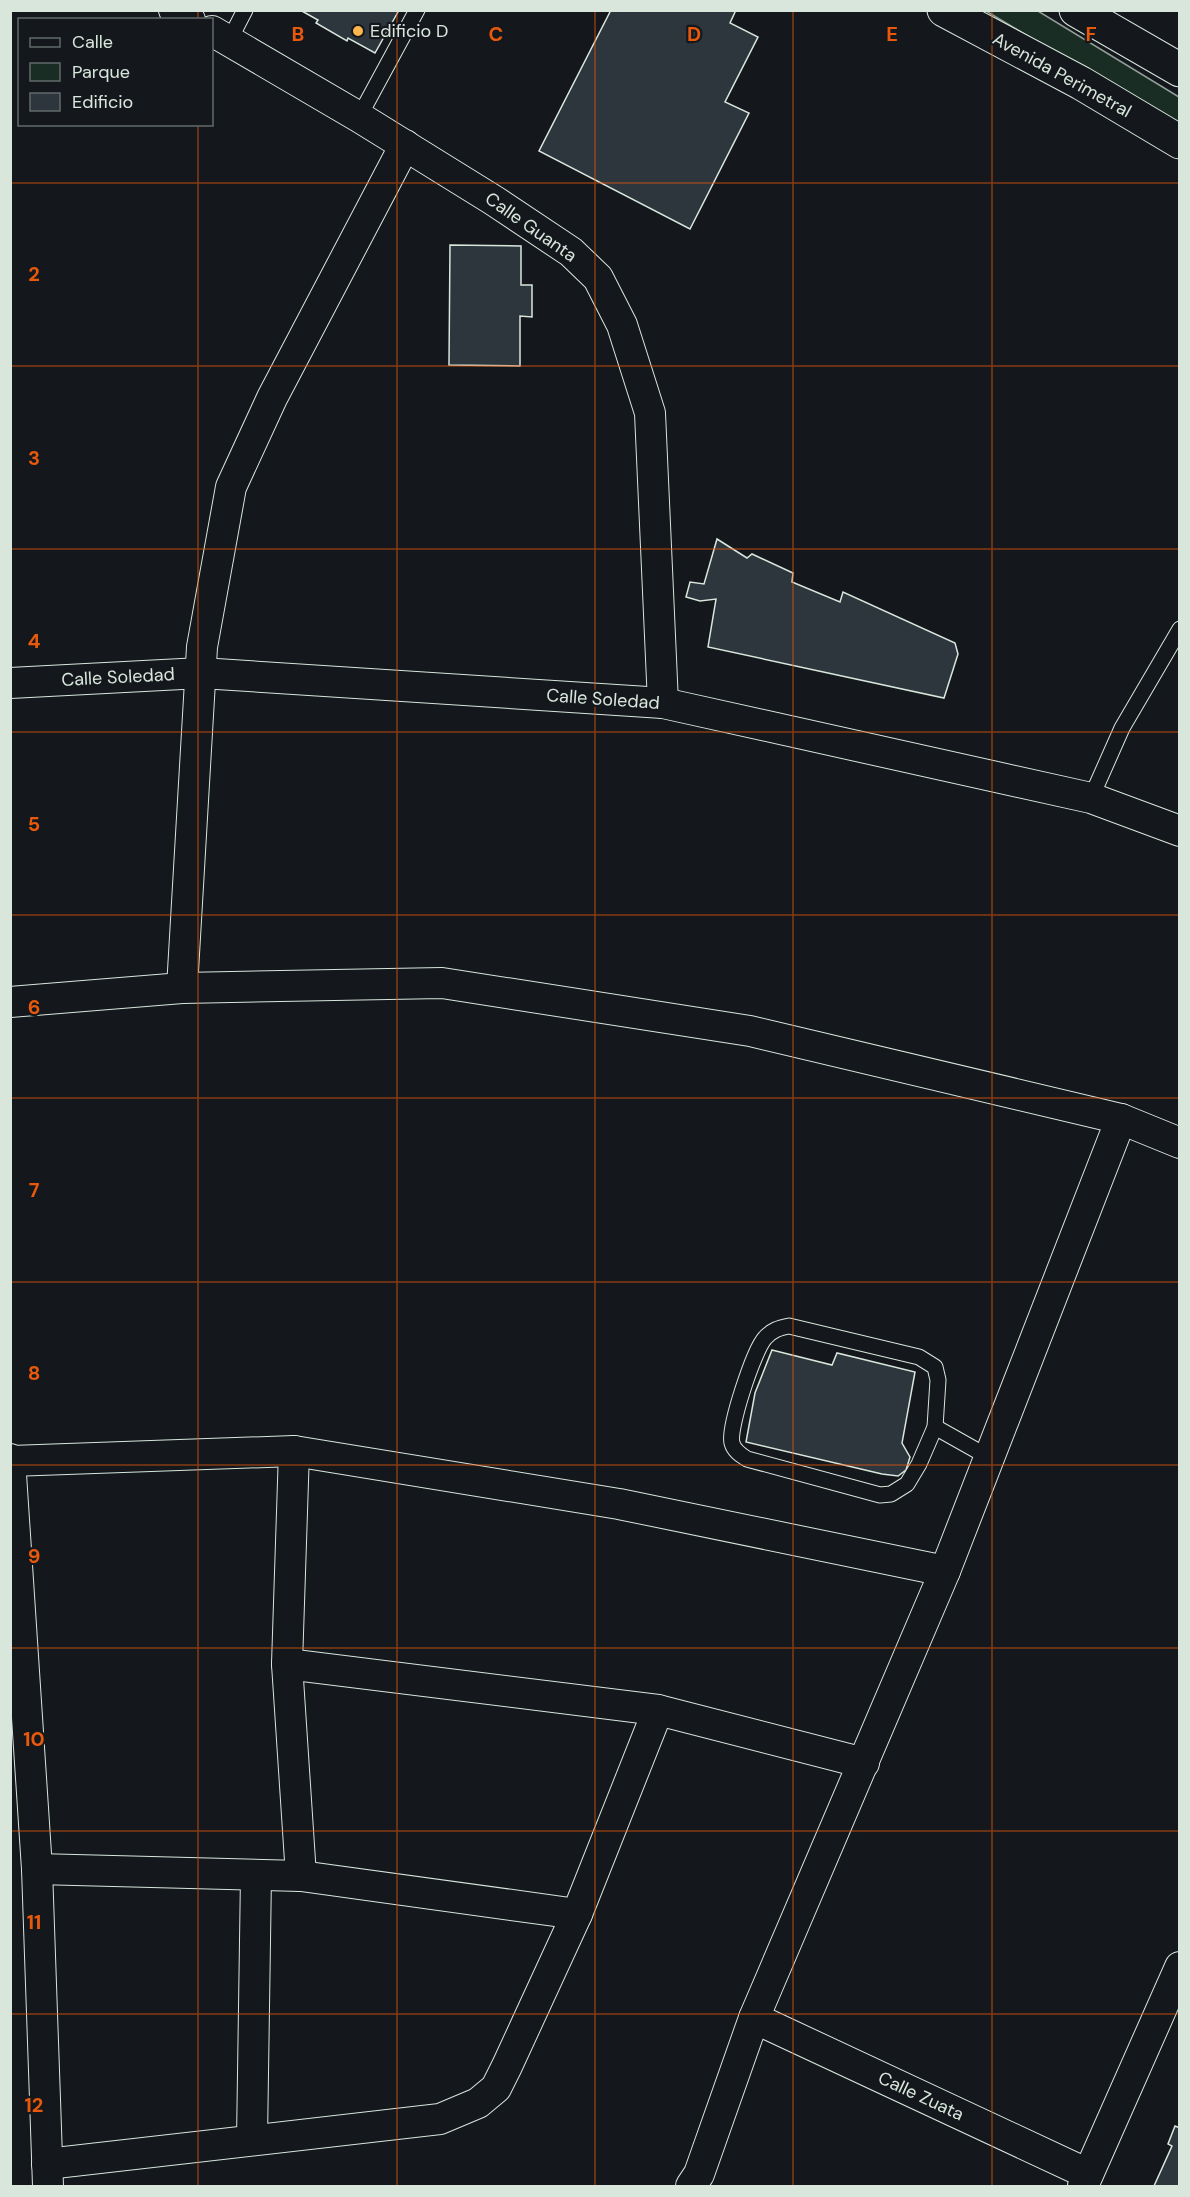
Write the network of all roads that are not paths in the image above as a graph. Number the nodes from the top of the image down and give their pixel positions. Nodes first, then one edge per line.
1 (174, 10) edge
2 (245, 10) edge
3 (417, 10) edge
4 (944, 10) edge
5 (1076, 10) edge
6 (187, 18) edge
7 (220, 36) edge
8 (1179, 70) edge
9 (359, 117) junction
10 (1179, 141) edge
11 (405, 145) junction
12 (1179, 629) edge
13 (201, 673) junction
14 (10, 683) edge
15 (663, 703) junction
16 (1091, 798) junction
17 (1179, 831) edge
18 (182, 988) junction
19 (10, 1002) edge
20 (1121, 1119) junction
21 (1179, 1143) edge
22 (935, 1428) junction
23 (294, 1451) junction
24 (990, 1458) junction
25 (11, 1460) edge
26 (945, 1571) junction
27 (287, 1664) junction
28 (658, 1710) junction
29 (864, 1763) junction
30 (37, 1869) junction
31 (255, 1875) junction
32 (301, 1876) junction
33 (577, 1914) junction
34 (1179, 1967) edge
35 (754, 2018) junction
36 (252, 2140) junction
37 (47, 2175) edge
38 (1086, 2180) edge
39 (691, 2187) edge

1 - 6 street
2 - 7 lane
3 - 9 lane
4 - 10 main road, Avenida Perimetral
5 - 8 main road
7 - 9 street, Calle Guanta
9 - 11 street, Calle Guanta
11 - 13 street
11 - 15 street, Calle Guanta
12 - 16 lane
13 - 14 street, Calle Soledad
13 - 15 street, Calle Soledad
13 - 18 street
15 - 16 street, Calle Soledad
16 - 17 street, Calle Soledad
18 - 19 street
18 - 20 street
20 - 21 street
20 - 24 street
22 - 22 lane
22 - 24 lane
23 - 25 street
23 - 26 street
23 - 27 street
24 - 26 street
25 - 30 street
26 - 29 street
27 - 28 street
27 - 32 street
28 - 29 street
28 - 33 street
29 - 35 street
30 - 31 street
30 - 37 street
31 - 32 street
31 - 36 street
32 - 33 street
33 - 36 street
34 - 38 street
35 - 38 street, Calle Zuata
35 - 39 street
36 - 37 street

